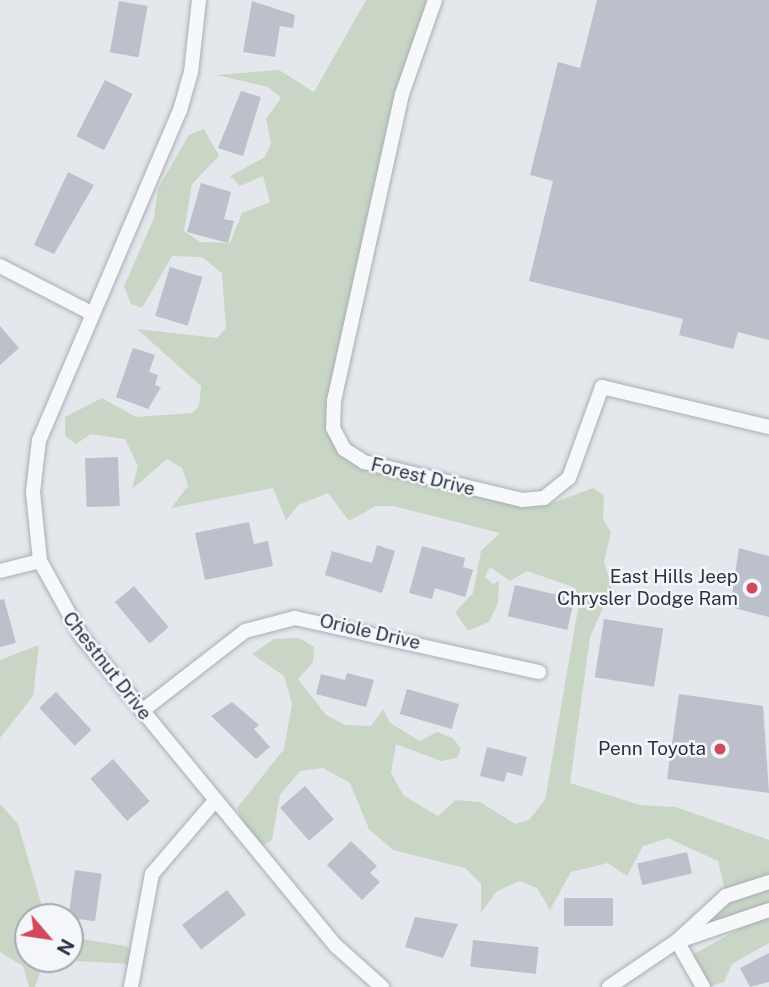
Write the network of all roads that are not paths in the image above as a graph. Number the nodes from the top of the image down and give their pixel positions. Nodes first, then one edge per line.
1 (200, 0) edge
2 (435, 0) edge
3 (0, 265) edge
4 (91, 313) junction
5 (769, 427) edge
6 (40, 561) junction
7 (0, 571) edge
8 (539, 672) dead end
9 (142, 711) junction
10 (215, 802) junction
11 (769, 882) edge
12 (769, 910) edge
13 (677, 941) junction
14 (131, 987) edge
15 (382, 987) edge
16 (608, 987) edge
17 (703, 987) edge

1 - 4 street, Chestnut Drive
2 - 5 street, Forest Drive
3 - 4 street
4 - 6 street, Chestnut Drive
6 - 7 street
6 - 9 street, Chestnut Drive
8 - 9 street, Oriole Drive
9 - 10 street, Chestnut Drive
10 - 14 street
10 - 15 street, Chestnut Drive
11 - 13 street
12 - 13 street
13 - 16 street
13 - 17 street

